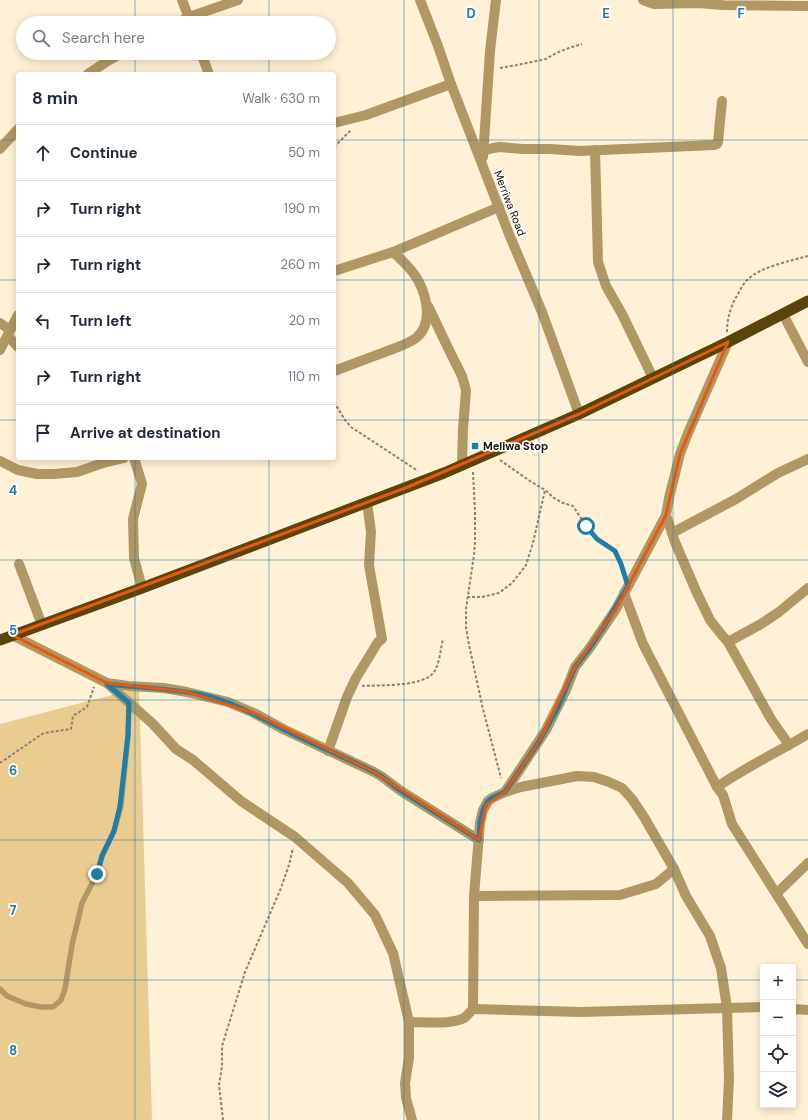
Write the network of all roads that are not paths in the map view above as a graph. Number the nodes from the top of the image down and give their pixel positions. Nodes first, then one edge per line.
1 (182, 0) edge
2 (238, 0) edge
3 (420, 0) edge
4 (496, 0) edge
5 (644, 0) edge
6 (808, 6) edge
7 (188, 16) edge
8 (200, 16) edge
9 (110, 60) edge
10 (204, 60) edge
11 (91, 72) edge
12 (208, 72) edge
13 (451, 84) junction
14 (722, 101) dead end
15 (336, 122) edge
16 (16, 131) edge
17 (0, 149) edge
18 (595, 150) junction
19 (483, 151) junction
20 (483, 164) junction
21 (499, 207) junction
22 (393, 252) junction
23 (336, 270) edge
24 (808, 300) edge
25 (427, 304) junction
26 (783, 314) junction
27 (16, 319) edge
28 (0, 323) edge
29 (9, 333) junction
30 (728, 342) junction
31 (16, 344) edge
32 (0, 350) edge
33 (808, 362) edge
34 (336, 370) edge
35 (653, 378) junction
36 (579, 414) junction
37 (808, 459) edge
38 (116, 460) edge
39 (135, 460) edge
40 (0, 461) edge
41 (467, 463) junction
42 (367, 502) junction
43 (666, 515) junction
44 (672, 533) junction
45 (19, 564) dead end
46 (142, 588) junction
47 (808, 588) edge
48 (626, 589) junction
49 (42, 625) junction
50 (12, 635) junction
51 (0, 640) edge
52 (728, 642) junction
53 (107, 684) junction
54 (129, 703) junction
55 (808, 734) edge
56 (788, 745) junction
57 (328, 751) junction
58 (717, 786) junction
59 (505, 792) junction
60 (479, 840) junction
61 (808, 863) edge
62 (674, 869) junction
63 (777, 893) junction
64 (474, 896) junction
65 (808, 944) edge
66 (0, 989) edge
67 (760, 1007) edge
68 (727, 1008) junction
69 (473, 1009) junction
70 (410, 1022) junction
71 (412, 1120) edge
72 (727, 1120) edge

1 - 7 street
2 - 8 street
3 - 13 street, Merriwa Road
4 - 19 street
5 - 6 street
9 - 11 street
10 - 12 street
13 - 15 street
13 - 20 street, Merriwa Road
14 - 18 street
16 - 17 street
18 - 19 street
18 - 35 street
19 - 20 street
20 - 21 street, Merriwa Road
21 - 22 street
21 - 36 street, Merriwa Road
22 - 23 street
22 - 25 street
24 - 26 highway
25 - 34 street
25 - 41 street
26 - 30 highway
26 - 33 street
27 - 29 street
28 - 29 street
29 - 31 street
29 - 32 street
30 - 35 highway
30 - 43 street
35 - 36 highway
36 - 41 highway
37 - 44 street
38 - 40 street
39 - 46 street
41 - 42 highway
42 - 46 highway
42 - 57 street
43 - 44 street
43 - 48 street
44 - 52 street
45 - 49 street
46 - 49 highway
47 - 52 street
48 - 58 street
48 - 59 street
49 - 50 highway
50 - 51 highway
50 - 53 street
52 - 56 street
53 - 54 street
53 - 57 street
54 - 66 lane
54 - 70 street
55 - 56 street
56 - 58 street
57 - 60 street
58 - 63 street
59 - 60 street
59 - 62 street
60 - 64 street
61 - 63 street
62 - 64 street
62 - 68 street
63 - 65 street
64 - 69 street
67 - 68 street
68 - 69 street
68 - 72 street
69 - 70 street
70 - 71 street

